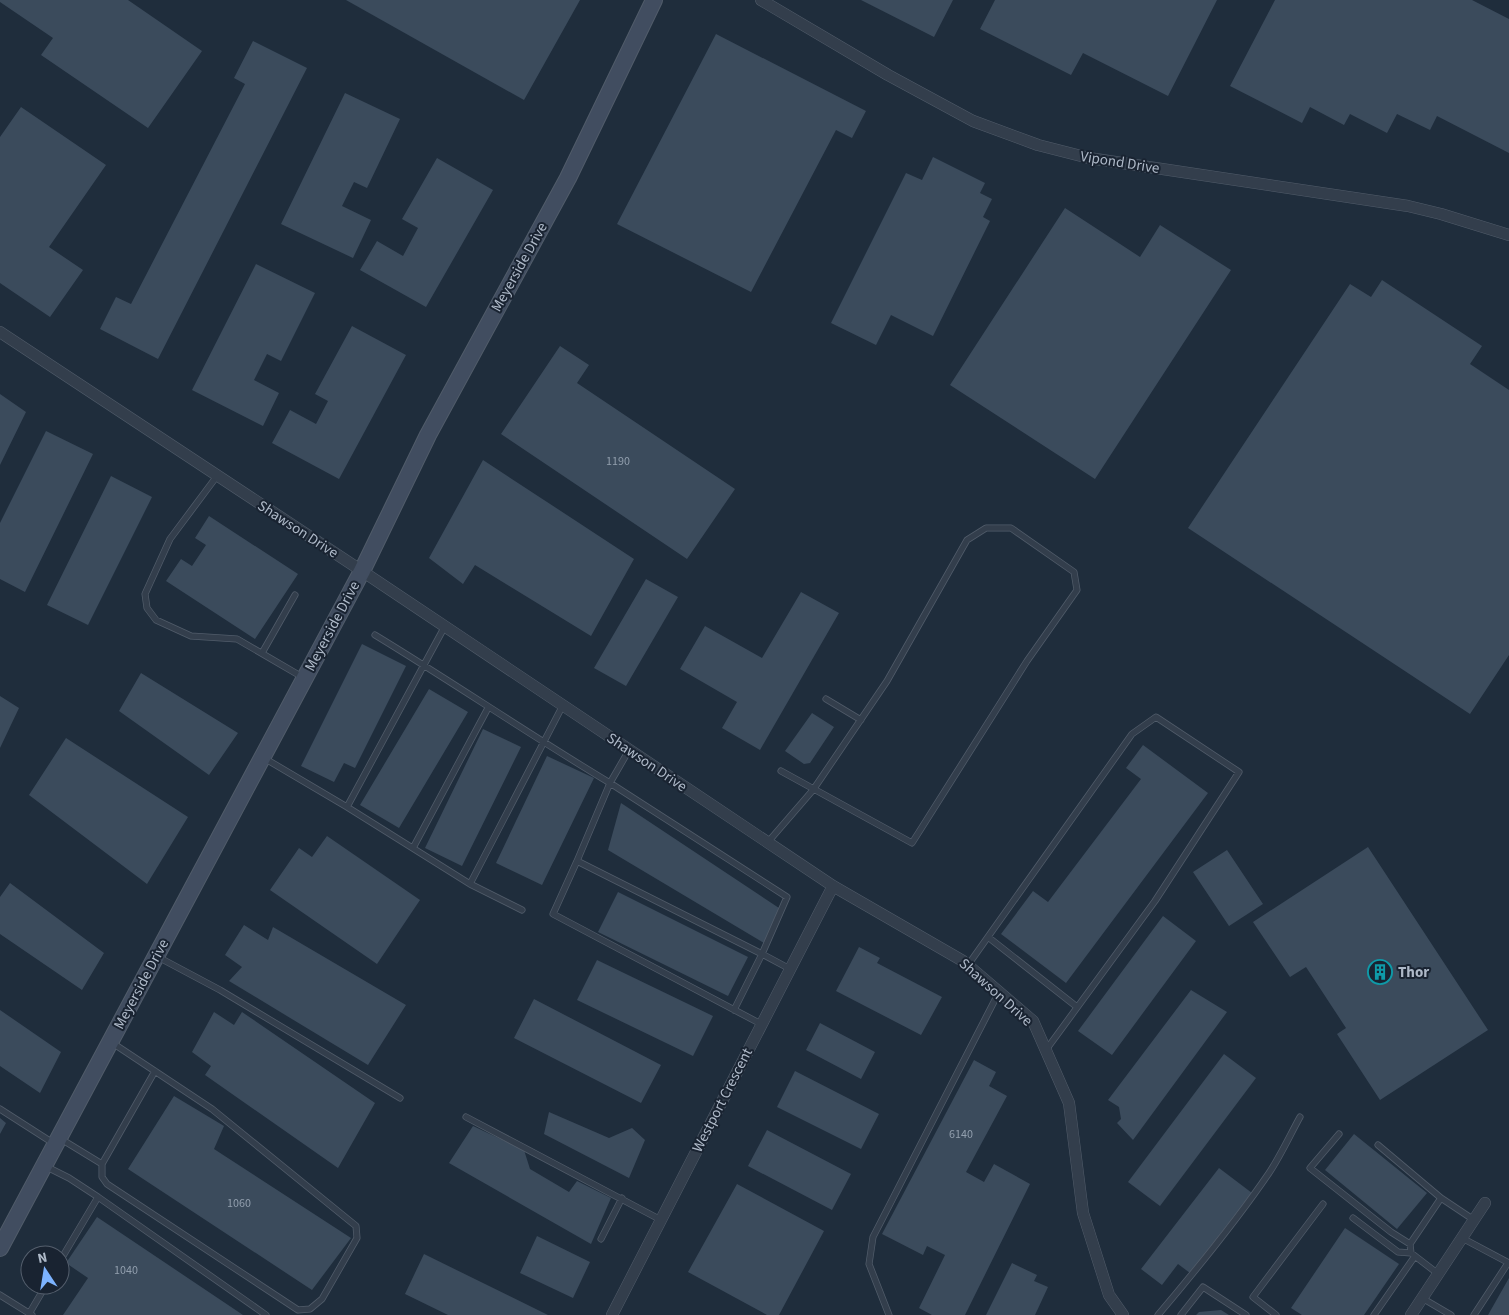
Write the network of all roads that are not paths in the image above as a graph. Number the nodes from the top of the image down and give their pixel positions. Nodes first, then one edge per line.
1 (654, 0) edge
2 (761, 0) edge
3 (1509, 235) edge
4 (0, 332) edge
5 (217, 476) junction
6 (362, 571) junction
7 (295, 596) dead end
8 (445, 626) junction
9 (375, 635) dead end
10 (262, 653) junction
11 (424, 665) junction
12 (304, 678) junction
13 (826, 699) dead end
14 (563, 705) junction
15 (488, 708) junction
16 (861, 720) junction
17 (543, 743) junction
18 (629, 750) junction
19 (262, 757) junction
20 (781, 771) dead end
21 (610, 783) junction
22 (813, 790) junction
23 (348, 807) junction
24 (768, 842) junction
25 (413, 848) junction
26 (577, 861) junction
27 (470, 884) junction
28 (833, 886) junction
29 (522, 910) dead end
30 (988, 937) junction
31 (762, 954) junction
32 (156, 956) junction
33 (968, 965) junction
34 (790, 969) junction
35 (1000, 992) junction
36 (1077, 1007) junction
37 (734, 1010) junction
38 (762, 1024) junction
39 (110, 1041) junction
40 (1046, 1050) junction
41 (155, 1071) junction
42 (400, 1098) dead end
43 (0, 1109) edge
44 (1300, 1116) dead end
45 (466, 1117) dead end
46 (1339, 1134) dead end
47 (57, 1141) junction
48 (1378, 1145) dead end
49 (102, 1164) junction
50 (44, 1166) junction
51 (98, 1197) junction
52 (622, 1198) junction
53 (1441, 1198) junction
54 (1485, 1203) dead end
55 (1323, 1204) dead end
56 (1353, 1218) dead end
57 (661, 1220) junction
58 (1474, 1220) junction
59 (1462, 1238) junction
60 (601, 1239) dead end
61 (1410, 1244) junction
62 (70, 1245) edge
63 (0, 1248) edge
64 (1413, 1255) junction
65 (1509, 1263) edge
66 (1437, 1273) junction
67 (41, 1295) edge
68 (0, 1296) edge
69 (1422, 1298) junction
70 (31, 1314) edge
71 (266, 1315) edge
72 (612, 1315) edge
73 (889, 1315) edge
74 (1123, 1315) edge
75 (1158, 1315) edge
76 (1181, 1315) edge
77 (1246, 1315) edge
78 (1276, 1315) edge
79 (1374, 1315) edge
80 (1411, 1315) edge
81 (1451, 1315) edge
82 (1474, 1315) edge

1 - 6 street, Meyerside Drive
2 - 3 street, Vipond Drive
4 - 5 street, Shawson Drive
5 - 6 street, Shawson Drive
5 - 10 lane
6 - 8 street, Shawson Drive
6 - 12 street, Meyerside Drive
7 - 10 lane
8 - 11 lane
8 - 14 street, Shawson Drive
9 - 11 lane
10 - 12 lane
11 - 15 lane
11 - 23 lane
12 - 19 street, Meyerside Drive
13 - 16 lane
14 - 17 lane
14 - 18 street, Shawson Drive
15 - 17 lane
15 - 25 lane
16 - 22 lane
16 - 22 lane
17 - 21 lane
17 - 27 lane
18 - 21 lane
18 - 24 street, Shawson Drive
19 - 23 lane
19 - 32 street, Meyerside Drive
20 - 22 lane
21 - 26 lane
21 - 31 lane
22 - 24 lane
23 - 25 lane
24 - 28 street, Shawson Drive
25 - 27 lane
26 - 31 lane
26 - 37 lane
27 - 29 lane
28 - 33 street, Shawson Drive
28 - 34 street, Westport Crescent
30 - 33 lane
30 - 36 lane
30 - 36 lane
31 - 34 lane
31 - 37 lane
32 - 39 street, Meyerside Drive
32 - 42 lane
33 - 35 street, Shawson Drive
34 - 38 street, Westport Crescent
35 - 40 street, Shawson Drive
35 - 73 lane
36 - 40 lane
37 - 38 lane
38 - 57 street, Westport Crescent
39 - 41 lane
39 - 47 street, Meyerside Drive
40 - 74 street, Shawson Drive
41 - 49 lane
41 - 49 lane
43 - 47 lane
44 - 75 lane
45 - 52 lane
46 - 61 lane
47 - 49 lane
47 - 50 street, Meyerside Drive
48 - 53 lane
50 - 51 lane
50 - 63 street, Meyerside Drive
51 - 62 lane
51 - 71 lane
52 - 57 lane
52 - 60 lane
53 - 58 lane
53 - 61 lane
54 - 58 street
55 - 78 lane
56 - 64 lane
57 - 72 street, Westport Crescent
58 - 59 street
59 - 65 lane
59 - 66 street
61 - 64 lane
64 - 66 lane
64 - 79 lane
65 - 82 lane
66 - 69 street
67 - 70 lane
68 - 70 lane
69 - 80 street
69 - 81 lane
76 - 77 lane

